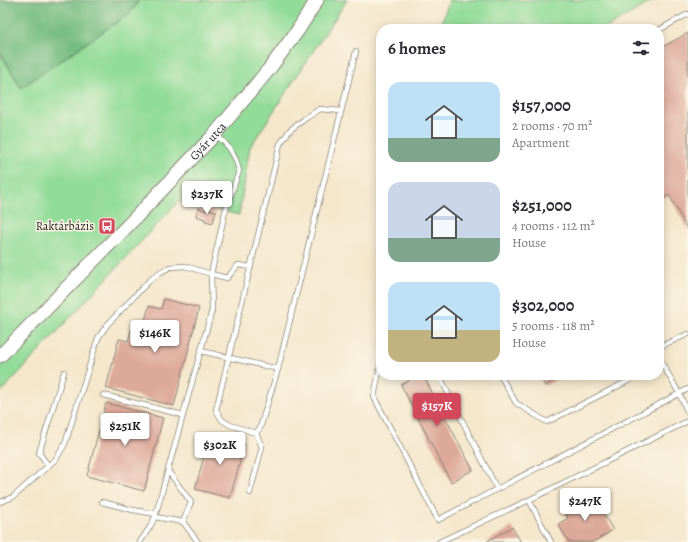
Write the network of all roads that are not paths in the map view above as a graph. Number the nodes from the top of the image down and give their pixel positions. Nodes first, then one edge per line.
1 (318, 0) edge
2 (688, 14) edge
3 (664, 27) edge
4 (356, 51) dead end
5 (341, 111) junction
6 (215, 134) junction
7 (250, 267) junction
8 (210, 274) junction
9 (688, 334) edge
10 (664, 345) edge
11 (201, 351) junction
12 (0, 356) edge
13 (229, 358) junction
14 (664, 367) edge
15 (278, 369) junction
16 (64, 372) dead end
17 (377, 380) edge
18 (442, 380) edge
19 (503, 380) edge
20 (630, 380) edge
21 (688, 389) edge
22 (679, 393) junction
23 (103, 394) dead end
24 (688, 413) edge
25 (183, 415) junction
26 (688, 421) edge
27 (256, 433) junction
28 (48, 465) junction
29 (168, 472) junction
30 (497, 489) junction
31 (250, 493) dead end
32 (529, 500) junction
33 (0, 502) edge
34 (102, 502) dead end
35 (156, 515) junction
36 (183, 522) junction
37 (140, 542) edge
38 (198, 542) edge
39 (439, 542) edge
40 (551, 542) edge

1 - 6 main road, Gyár utca
2 - 3 lane
4 - 5 lane
5 - 7 lane
5 - 15 lane
6 - 8 lane
6 - 12 main road, Gyár utca
7 - 8 lane
7 - 13 lane
8 - 11 lane
8 - 28 lane
9 - 10 lane
11 - 13 lane
11 - 25 lane
13 - 15 lane
13 - 27 lane
14 - 22 lane
15 - 27 lane
16 - 28 lane
17 - 30 lane
18 - 30 lane
19 - 20 lane
21 - 22 lane
22 - 24 lane
22 - 30 lane
23 - 25 lane
25 - 29 lane
26 - 32 lane
27 - 31 lane
28 - 33 lane
29 - 35 lane
29 - 36 lane
32 - 39 lane
32 - 40 lane
34 - 35 lane
35 - 36 lane
35 - 37 lane
36 - 38 lane

